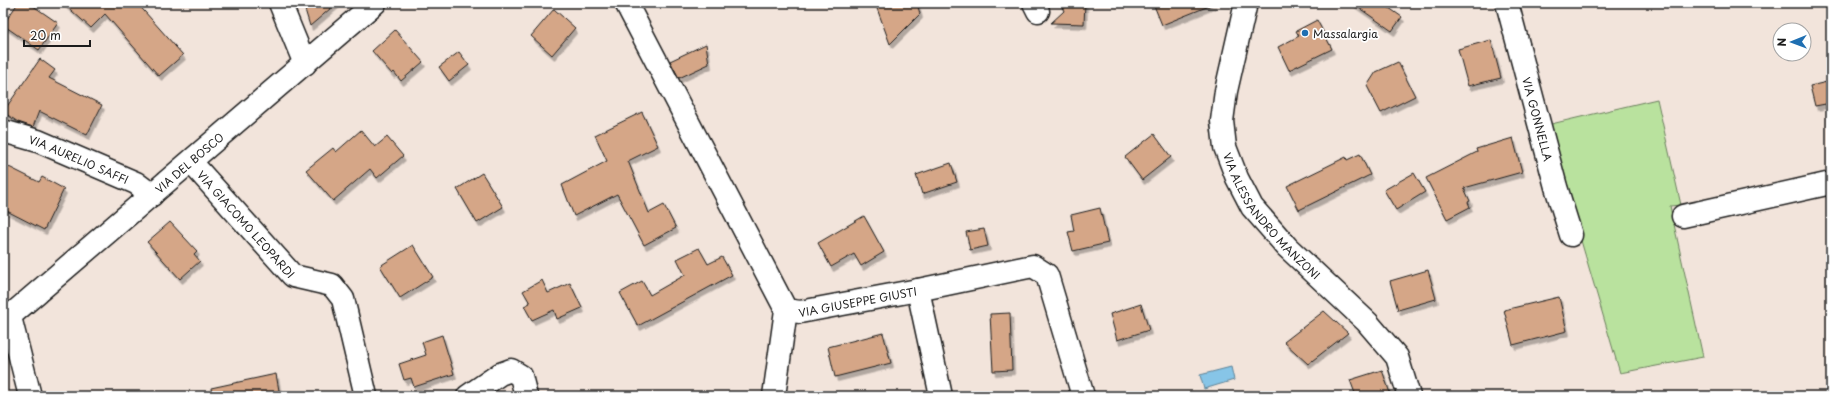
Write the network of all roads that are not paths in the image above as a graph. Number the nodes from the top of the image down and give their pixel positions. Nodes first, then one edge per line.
1 (280, 3) edge
2 (375, 3) edge
3 (626, 3) edge
4 (1246, 3) edge
5 (1507, 3) edge
6 (305, 64) junction
7 (3, 131) edge
8 (191, 162) junction
9 (1831, 183) edge
10 (152, 195) junction
11 (1683, 216) dead end
12 (1571, 234) dead end
13 (918, 290) junction
14 (786, 310) junction
15 (7, 320) edge
16 (30, 396) edge
17 (366, 396) edge
18 (468, 396) edge
19 (526, 396) edge
20 (774, 396) edge
21 (941, 396) edge
22 (1083, 396) edge
23 (1409, 396) edge

1 - 6 street
2 - 6 street, VIA DEL BOSCO
3 - 14 street, VIA GIUSEPPE GIUSTI
4 - 23 street, VIA ALESSANDRO MANZONI
5 - 12 street, VIA GONNELLA
6 - 8 street, VIA DEL BOSCO
7 - 10 street, VIA AURELIO SAFFI
8 - 10 street, VIA DEL BOSCO
8 - 17 street, VIA GIACOMO LEOPARDI
9 - 11 street
10 - 15 street, VIA DEL BOSCO
13 - 14 street, VIA GIUSEPPE GIUSTI
13 - 21 street
13 - 22 street, VIA GIUSEPPE GIUSTI
14 - 20 street
15 - 16 street
18 - 19 street

